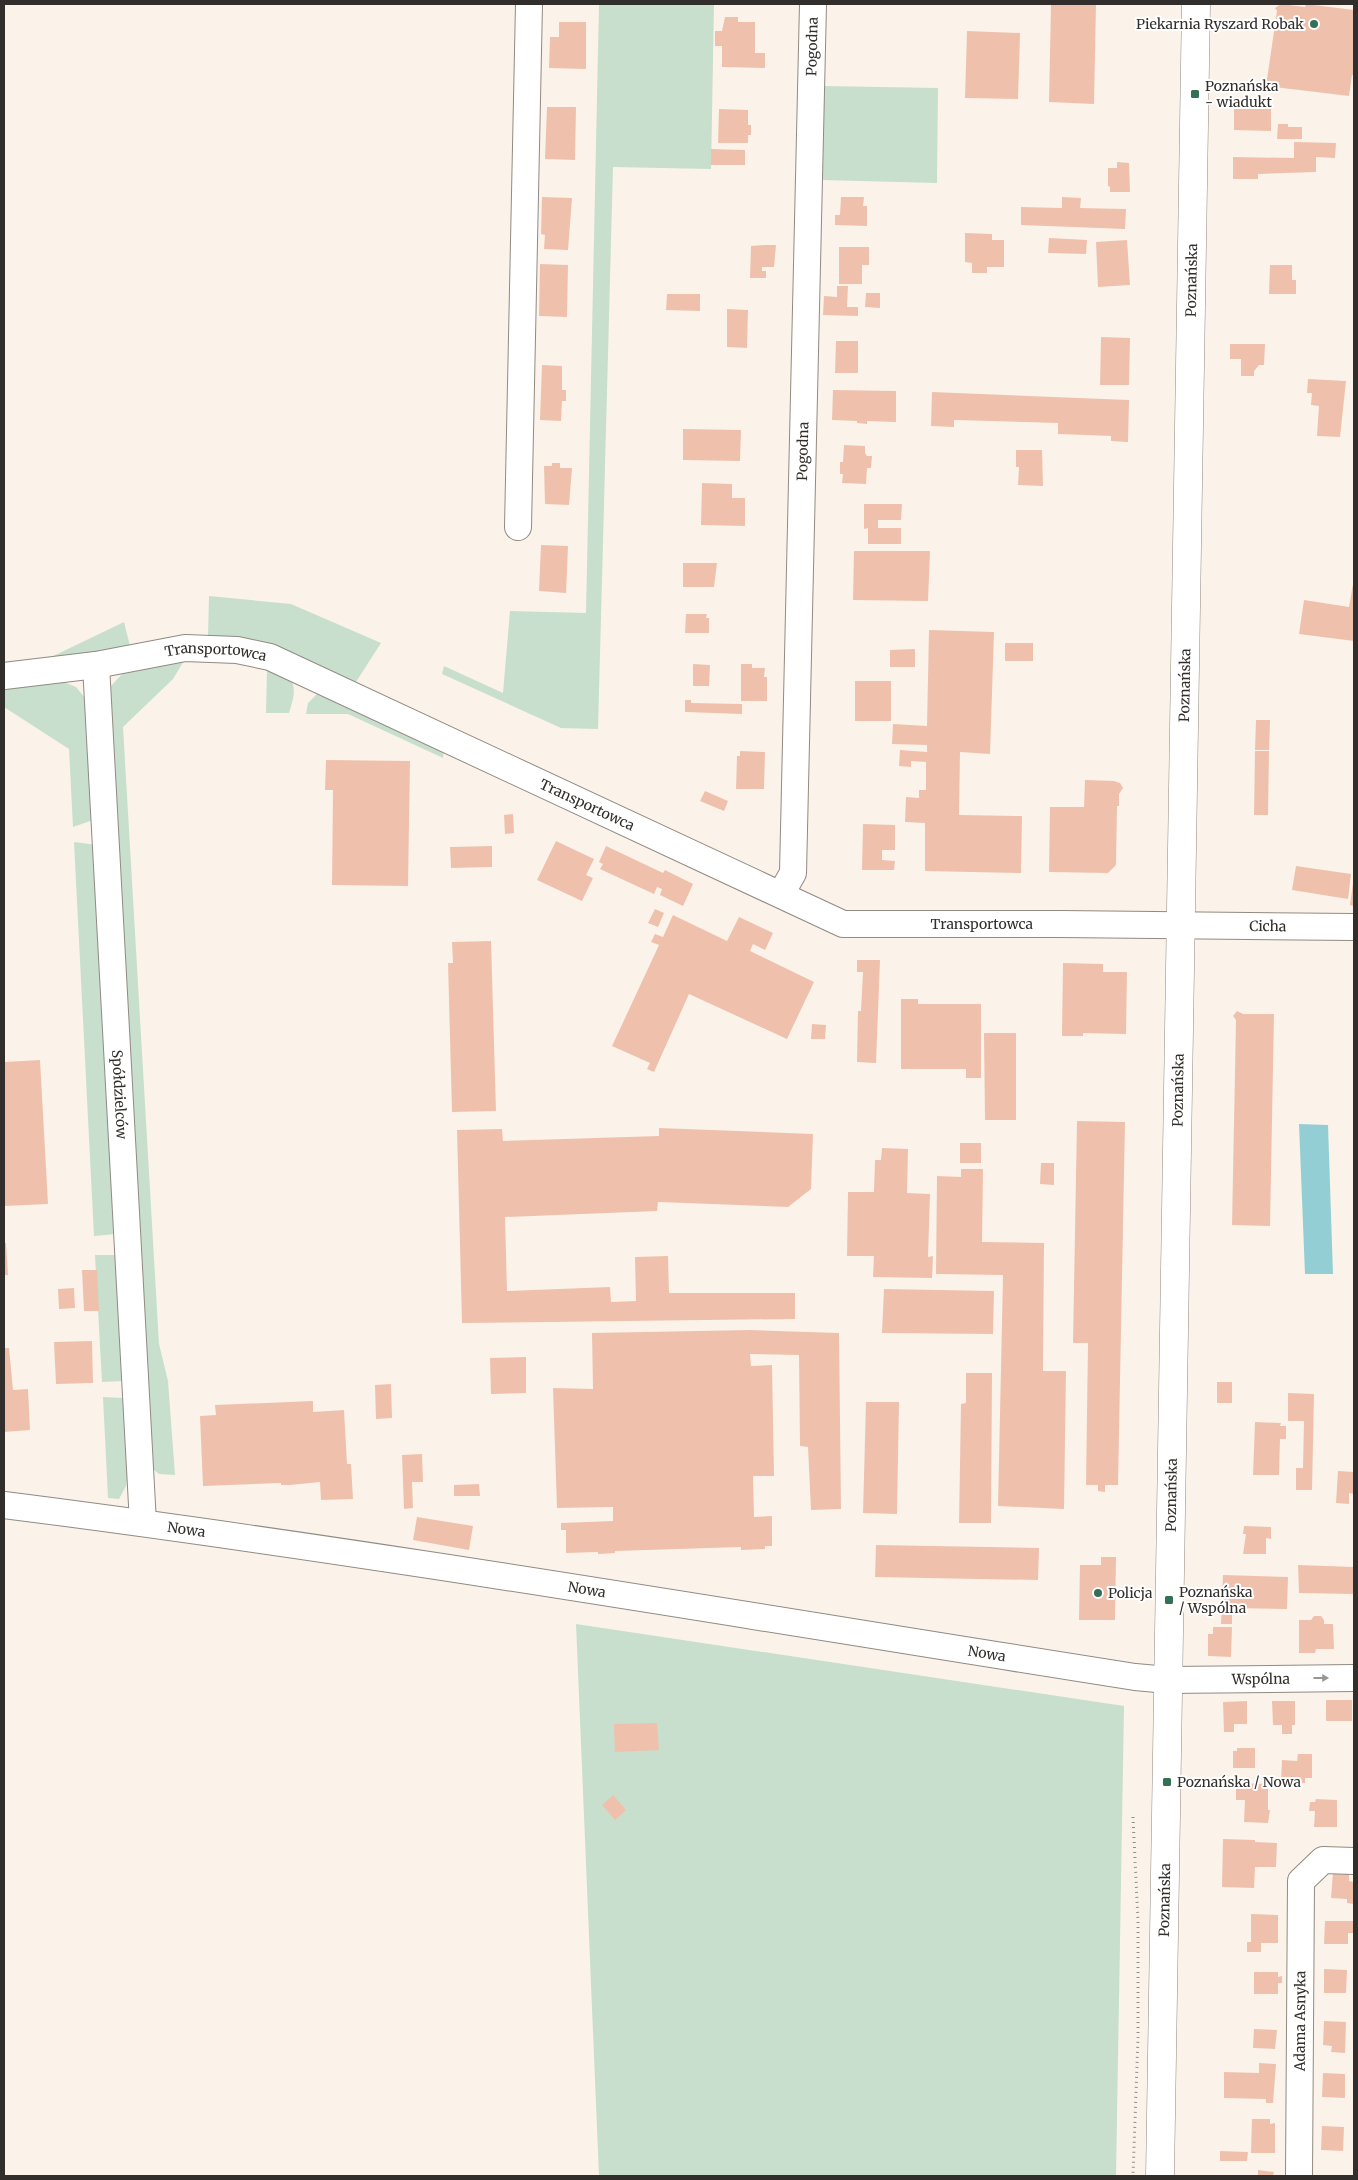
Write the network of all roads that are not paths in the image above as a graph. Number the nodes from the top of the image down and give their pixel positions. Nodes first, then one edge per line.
1 (529, 4) edge
2 (813, 4) edge
3 (1196, 4) edge
4 (518, 527) dead end
5 (96, 665) junction
6 (4, 676) edge
7 (781, 894) junction
8 (1181, 924) junction
9 (1354, 927) edge
10 (4, 1506) edge
11 (143, 1523) junction
12 (1354, 1678) edge
13 (1168, 1680) junction
14 (1354, 1861) edge
15 (1160, 2176) edge
16 (1299, 2176) edge

1 - 4 street
2 - 7 street, Pogodna
3 - 8 main road, Poznańska
5 - 6 street, Transportowca
5 - 7 street, Transportowca
5 - 11 street, Spółdzielców
7 - 8 street, Transportowca
8 - 9 street, Cicha
8 - 13 main road, Poznańska
10 - 11 street, Nowa
11 - 13 street, Nowa
13 -> 12 street, Wspólna
13 - 15 main road, Poznańska
14 - 16 street, Adama Asnyka

